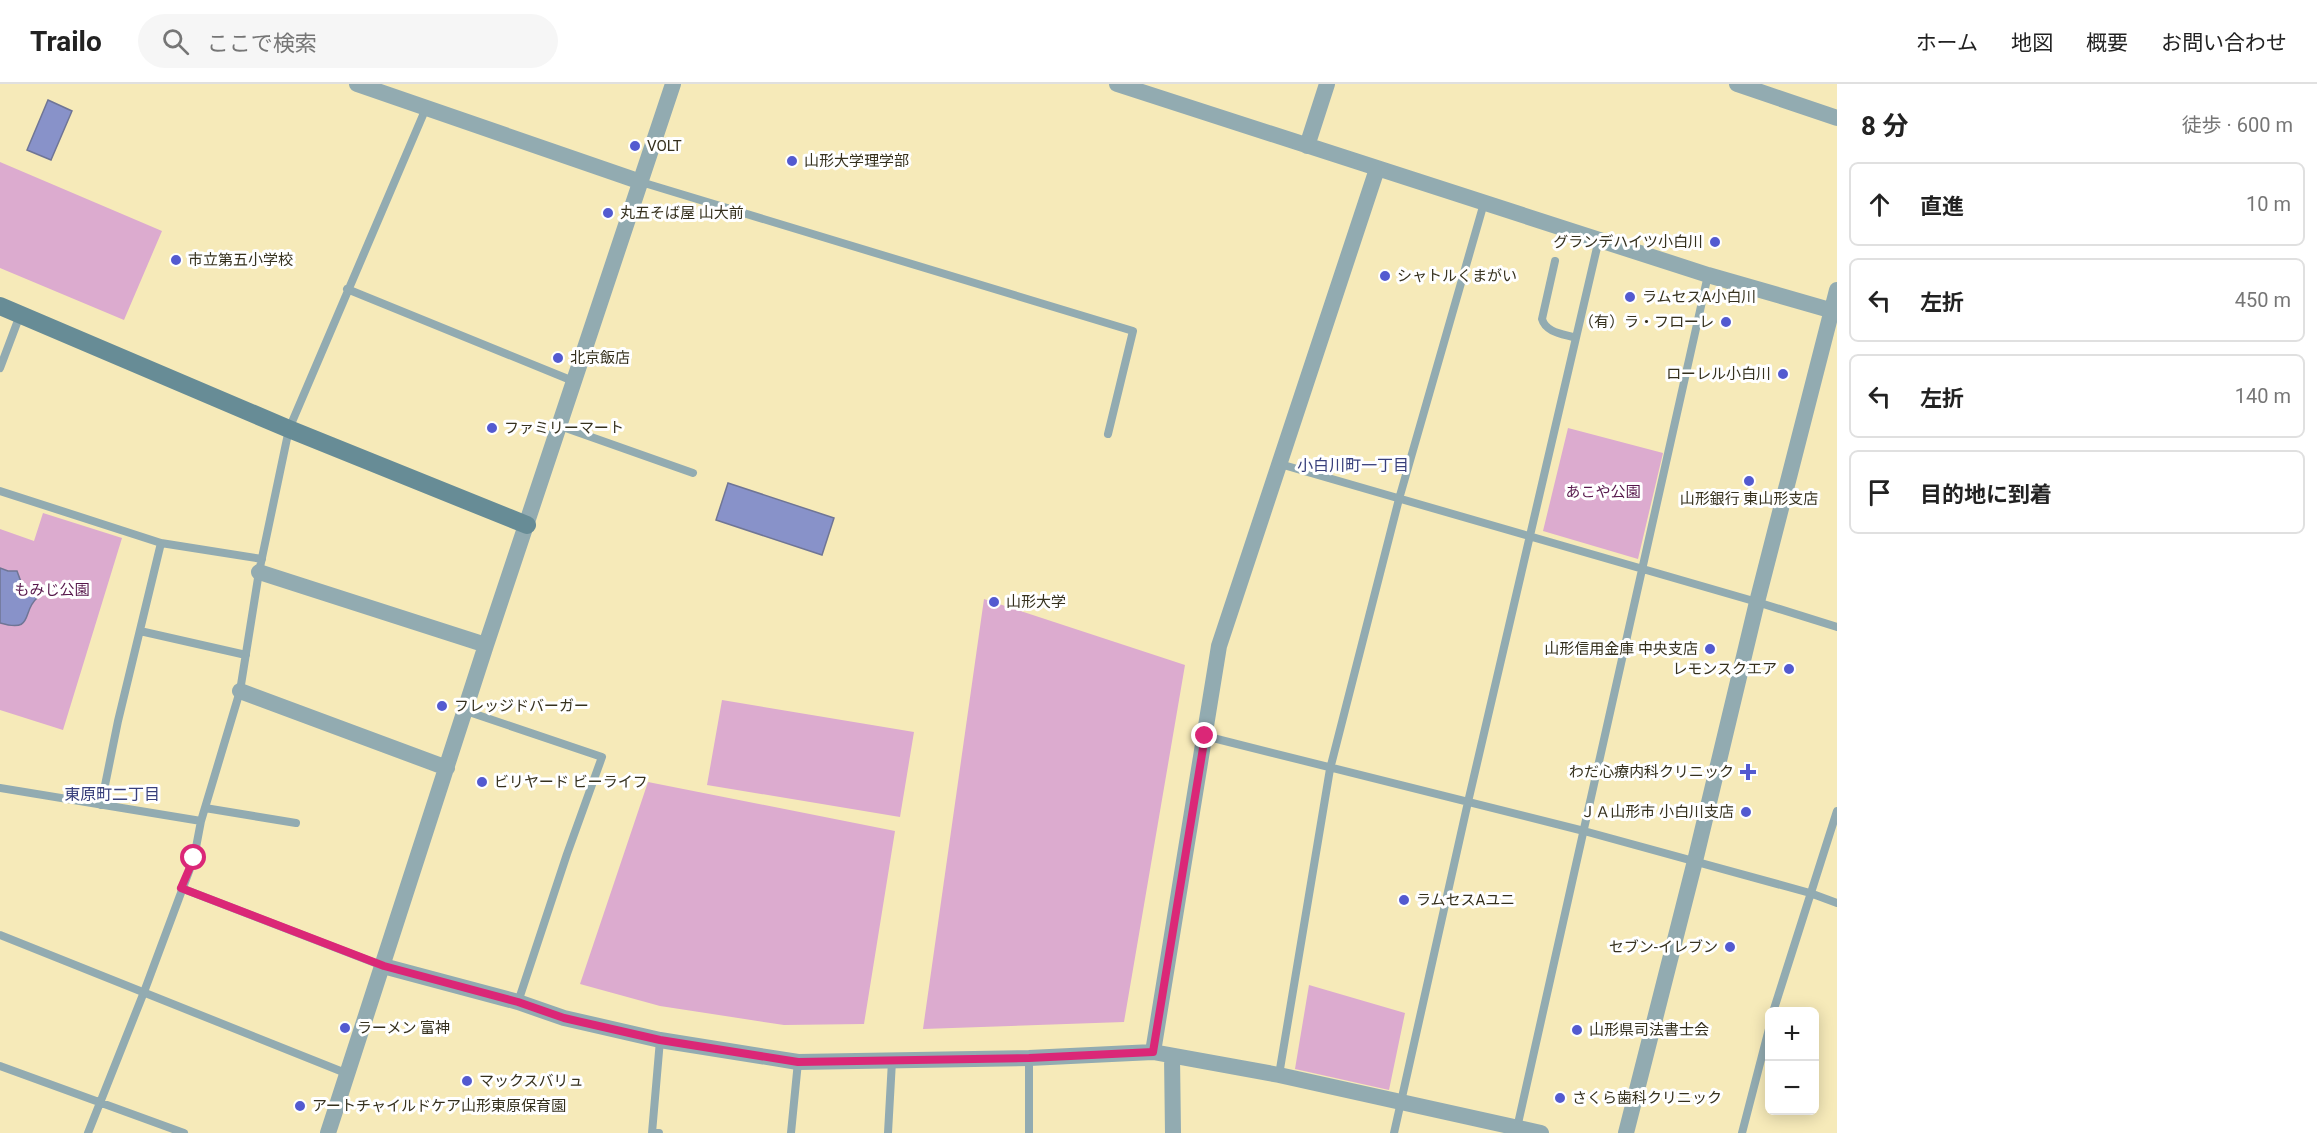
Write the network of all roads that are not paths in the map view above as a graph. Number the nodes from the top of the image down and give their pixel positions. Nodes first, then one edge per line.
1 (357, 84) edge
2 (673, 84) edge
3 (1117, 84) edge
4 (1327, 84) edge
5 (1737, 84) edge
6 (426, 108) junction
7 (1837, 118) edge
8 (1307, 146) junction
9 (1377, 169) junction
10 (641, 182) junction
11 (1484, 203) junction
12 (1599, 239) junction
13 (1555, 261) dead end
14 (1708, 275) junction
15 (347, 289) junction
16 (1837, 290) edge
17 (0, 306) edge
18 (1835, 312) edge
19 (20, 315) junction
20 (1576, 338) junction
21 (0, 368) edge
22 (573, 381) junction
23 (560, 426) junction
24 (289, 429) junction
25 (1108, 434) dead end
26 (1280, 464) junction
27 (693, 473) dead end
28 (0, 491) edge
29 (1399, 499) junction
30 (527, 525) junction
31 (1529, 536) junction
32 (161, 543) junction
33 (261, 565) junction
34 (1643, 568) junction
35 (1757, 602) junction
36 (1837, 627) edge
37 (140, 631) junction
38 (486, 645) junction
39 (246, 655) junction
40 (240, 691) junction
41 (466, 711) junction
42 (1205, 736) junction
43 (447, 768) junction
44 (1330, 769) junction
45 (0, 788) edge
46 (1468, 802) junction
47 (101, 804) junction
48 (205, 808) junction
49 (1837, 811) edge
50 (201, 820) junction
51 (296, 823) dead end
52 (1584, 831) junction
53 (1695, 861) junction
54 (181, 888) junction
55 (1810, 893) junction
56 (1837, 903) edge
57 (0, 934) edge
58 (384, 966) junction
59 (144, 992) junction
60 (518, 1002) junction
61 (1774, 1007) edge
62 (660, 1040) junction
63 (1765, 1043) edge
64 (1153, 1052) junction
65 (1172, 1056) junction
66 (1029, 1058) junction
67 (892, 1061) junction
68 (798, 1062) junction
69 (0, 1066) edge
70 (348, 1074) junction
71 (1279, 1075) junction
72 (1401, 1101) junction
73 (99, 1102) junction
74 (1517, 1128) junction
75 (88, 1133) edge
76 (184, 1133) edge
77 (328, 1133) edge
78 (659, 1133) edge
79 (791, 1133) edge
80 (888, 1133) edge
81 (1029, 1133) edge
82 (1173, 1133) edge
83 (1394, 1133) edge
84 (1541, 1133) edge
85 (1626, 1133) edge
86 (1742, 1133) edge

1 - 6 street
2 - 10 street
3 - 8 street
4 - 8 street
5 - 7 street
6 - 10 street
6 - 15 lane
8 - 9 street
9 - 11 street
9 - 26 street
10 - 22 street
10 - 25 lane
11 - 12 street
11 - 29 lane
12 - 14 street
12 - 20 lane
13 - 20 lane
14 - 18 street
14 - 34 lane
15 - 22 lane
15 - 24 lane
16 - 18 street
17 - 19 street
18 - 35 street
19 - 21 lane
19 - 24 street
20 - 31 lane
22 - 23 street
23 - 27 lane
23 - 30 street
24 - 30 street
24 - 33 lane
26 - 29 lane
26 - 42 street
28 - 32 lane
29 - 31 lane
29 - 44 lane
30 - 38 street
31 - 34 lane
31 - 46 lane
32 - 33 lane
32 - 37 lane
33 - 38 street
33 - 39 lane
34 - 35 lane
34 - 52 lane
35 - 36 lane
35 - 53 street
37 - 39 lane
37 - 47 lane
38 - 41 street
39 - 40 lane
40 - 43 street
40 - 48 lane
41 - 43 street
41 - 60 lane
42 - 44 lane
42 - 64 street
43 - 58 street
44 - 46 lane
44 - 71 lane
45 - 47 lane
46 - 52 lane
46 - 72 lane
47 - 50 lane
48 - 50 lane
48 - 51 lane
49 - 55 lane
50 - 54 lane
52 - 53 lane
52 - 74 lane
53 - 55 lane
53 - 85 street
54 - 58 lane
54 - 59 lane
55 - 56 lane
55 - 61 lane
57 - 59 lane
58 - 60 street
58 - 70 street
59 - 70 lane
59 - 73 lane
60 - 62 street
62 - 68 street
62 - 78 lane
63 - 86 lane
64 - 65 street
64 - 66 street
65 - 71 street
65 - 82 street
66 - 67 street
66 - 81 lane
67 - 68 street
67 - 80 lane
68 - 79 lane
69 - 73 lane
70 - 77 street
71 - 72 street
72 - 74 street
72 - 83 lane
73 - 75 lane
73 - 76 lane
74 - 84 street

